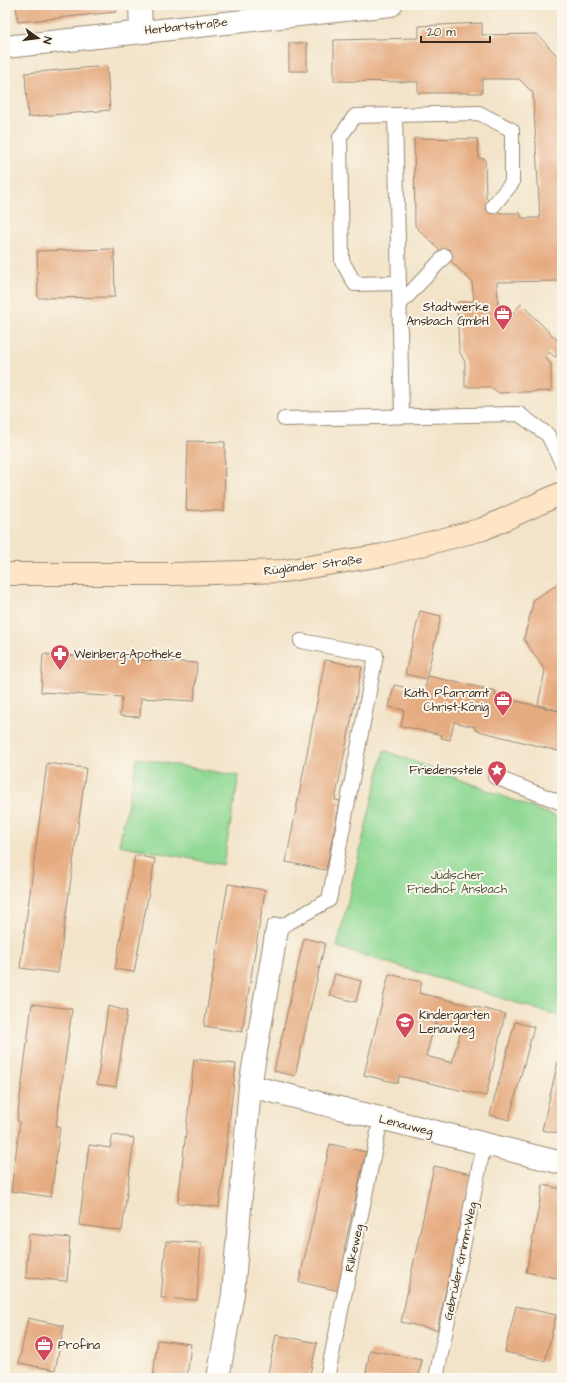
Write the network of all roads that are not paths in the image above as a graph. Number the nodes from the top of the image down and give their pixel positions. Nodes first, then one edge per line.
1 (140, 5) edge
2 (391, 5) edge
3 (353, 7) edge
4 (141, 31) junction
5 (5, 47) edge
6 (395, 115) junction
7 (493, 206) dead end
8 (446, 256) dead end
9 (399, 283) junction
10 (400, 304) junction
11 (402, 416) junction
12 (284, 419) dead end
13 (562, 463) edge
14 (562, 493) edge
15 (5, 574) edge
16 (301, 641) dead end
17 (495, 777) dead end
18 (562, 803) edge
19 (277, 929) joint
20 (250, 1086) junction
21 (381, 1118) junction
22 (484, 1144) junction
23 (562, 1163) edge
24 (218, 1378) edge
25 (327, 1378) edge
26 (436, 1378) edge

1 - 4 street
2 - 3 street, Herbartstraße
3 - 4 street, Herbartstraße
4 - 5 street, Herbartstraße
6 - 7 lane
6 - 9 lane
6 - 9 lane
8 - 10 lane
9 - 10 lane
10 - 11 lane
11 - 12 lane
11 - 13 lane
14 - 15 main road, Rügländer Straße
16 - 19 lane
17 - 18 lane
19 - 20 street
20 - 21 street, Lenauweg
20 - 24 street
21 - 22 street, Lenauweg
21 - 25 lane, Rilkeweg
22 - 23 street, Lenauweg
22 - 26 lane, Gebrüder-Grimm-Weg

